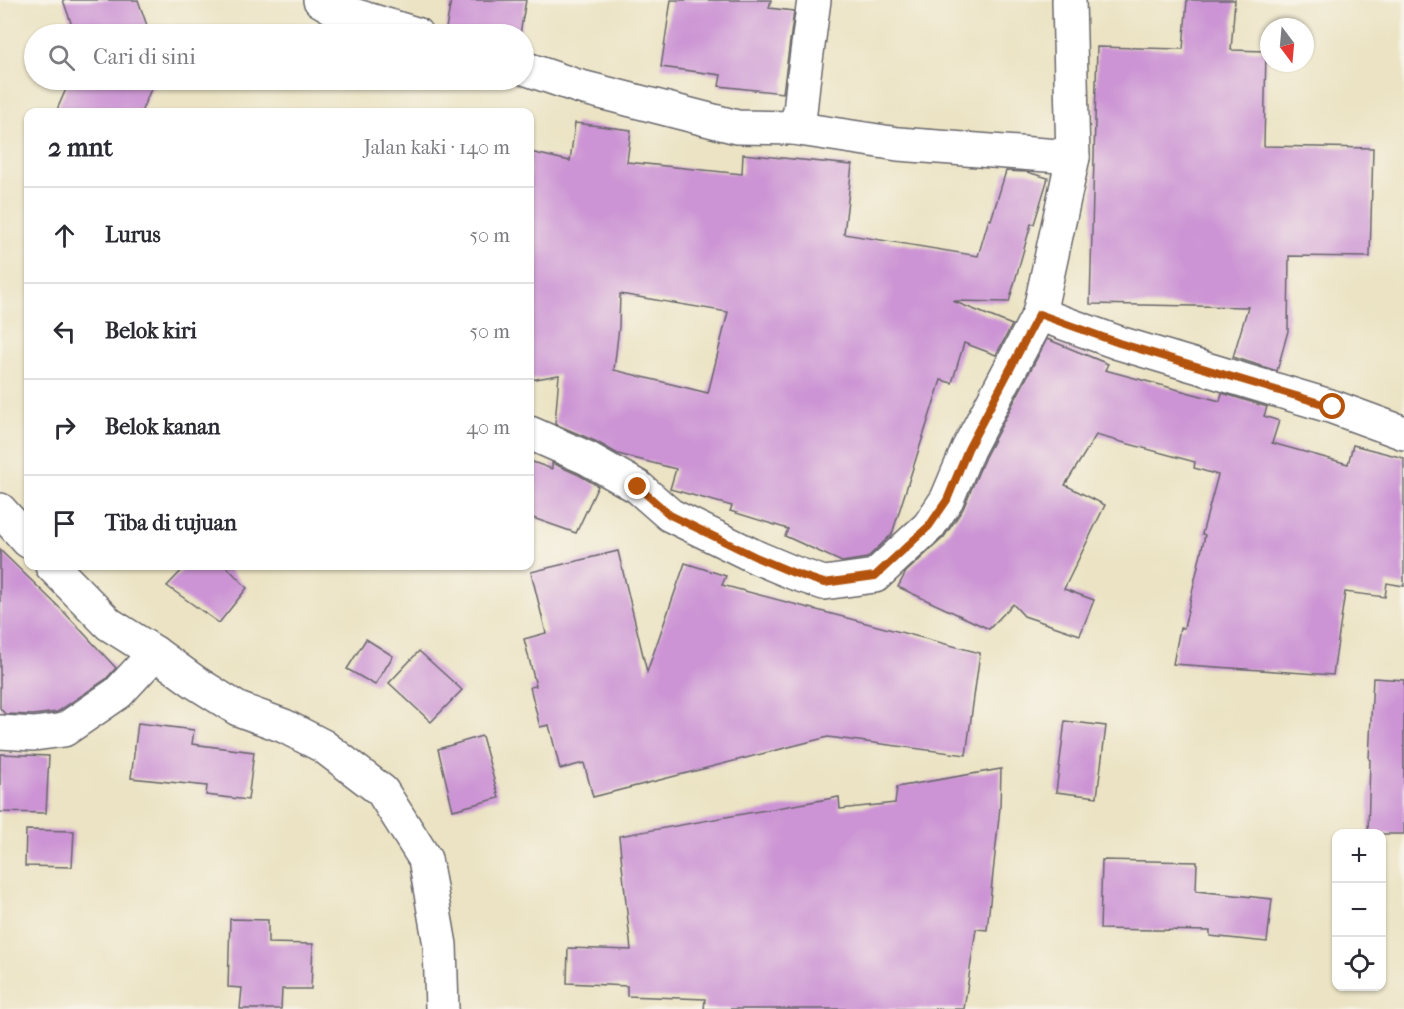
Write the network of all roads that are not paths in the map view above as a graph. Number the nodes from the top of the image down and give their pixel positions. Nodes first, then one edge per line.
1 (320, 0) edge
2 (814, 0) edge
3 (1069, 0) edge
4 (383, 24) edge
5 (534, 71) edge
6 (793, 128) junction
7 (1073, 157) junction
8 (1039, 314) junction
9 (1404, 433) edge
10 (534, 435) edge
11 (0, 510) edge
12 (24, 537) edge
13 (64, 570) edge
14 (155, 653) junction
15 (0, 732) edge
16 (442, 1009) edge

1 - 4 street
2 - 6 street
3 - 7 street
5 - 6 street
6 - 7 street
7 - 8 street
8 - 9 street
8 - 10 street
11 - 12 street
13 - 14 street
14 - 15 street
14 - 16 street

